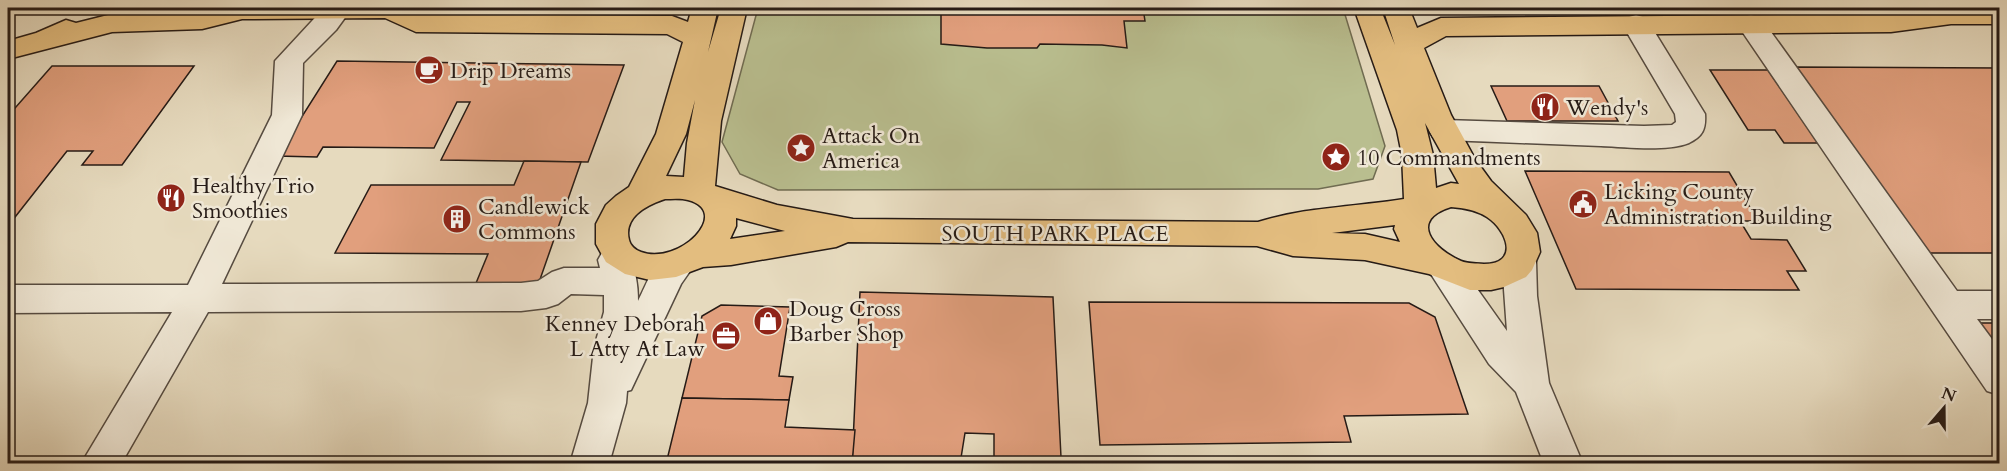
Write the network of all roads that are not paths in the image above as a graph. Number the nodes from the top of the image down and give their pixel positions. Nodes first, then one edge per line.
1 (93, 8) edge
2 (392, 8) edge
3 (1367, 8) edge
4 (1396, 8) edge
5 (236, 9) edge
6 (338, 9) edge
7 (734, 9) edge
8 (1940, 11) edge
9 (2000, 15) edge
10 (698, 21) edge
11 (1636, 24) junction
12 (1752, 24) junction
13 (1409, 44) junction
14 (22, 49) edge
15 (1444, 130) junction
16 (704, 193) junction
17 (641, 195) junction
18 (1420, 198) junction
19 (1499, 210) junction
20 (853, 231) junction
21 (1257, 234) junction
22 (612, 246) junction
23 (689, 259) junction
24 (1519, 262) junction
25 (1440, 266) junction
26 (619, 282) junction
27 (8, 299) edge
28 (198, 299) junction
29 (1946, 305) junction
30 (2000, 305) edge
31 (2000, 380) edge
32 (1531, 383) junction
33 (607, 402) junction
34 (100, 464) edge
35 (589, 464) edge
36 (1564, 464) edge

1 - 14 main road
2 - 6 main road
2 - 10 main road
3 - 18 main road
4 - 13 main road
5 - 6 main road
5 - 14 main road
6 - 28 street
7 - 16 main road
8 - 9 main road
8 - 12 main road
10 - 17 main road
11 - 12 main road
11 - 13 main road
11 - 15 street
12 - 29 street
13 - 15 main road
15 - 19 main road
16 - 17 main road
16 - 20 main road, SOUTH PARK PLACE
16 - 23 main road
17 - 22 main road
18 - 19 main road
18 - 21 main road, SOUTH PARK PLACE
18 - 25 main road
19 - 24 main road
20 - 21 main road, SOUTH PARK PLACE
20 - 23 main road, SOUTH PARK PLACE
21 - 25 main road, SOUTH PARK PLACE
22 - 23 main road
22 - 26 street
23 - 33 street
24 - 25 main road
24 - 32 street
25 - 32 street
26 - 28 street
26 - 33 street
27 - 28 street
28 - 34 street
29 - 30 street
29 - 31 street
32 - 36 street
33 - 35 street

